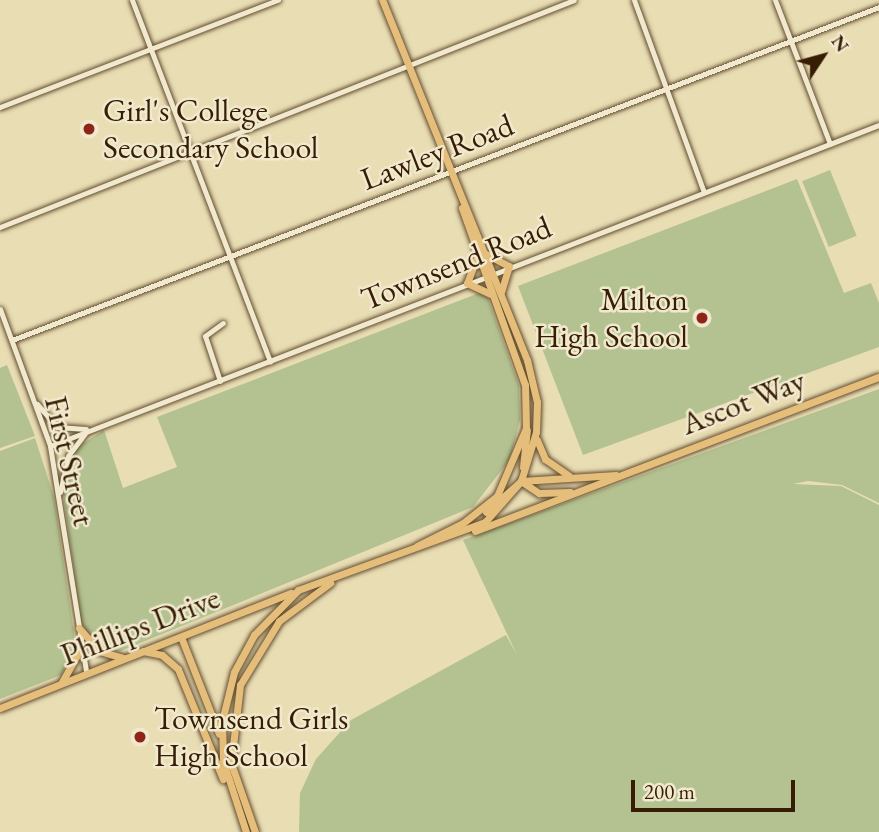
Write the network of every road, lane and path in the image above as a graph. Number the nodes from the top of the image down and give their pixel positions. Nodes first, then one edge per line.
1 (132, 0) edge
2 (278, 0) edge
3 (382, 0) edge
4 (574, 0) edge
5 (634, 0) edge
6 (775, 0) edge
7 (879, 7) edge
8 (790, 41) junction
9 (150, 49) junction
10 (407, 66) junction
11 (665, 89) junction
12 (0, 107) edge
13 (879, 125) edge
14 (830, 144) junction
15 (189, 150) junction
16 (447, 173) junction
17 (704, 192) junction
18 (0, 227) edge
19 (481, 255) junction
20 (228, 257) junction
21 (509, 266) junction
22 (493, 272) junction
23 (484, 276) junction
24 (467, 283) junction
25 (501, 292) junction
26 (491, 294) junction
27 (0, 309) edge
28 (223, 323) dead end
29 (12, 340) junction
30 (270, 362) junction
31 (879, 377) edge
32 (220, 381) junction
33 (33, 398) junction
34 (526, 428) junction
35 (88, 429) junction
36 (536, 432) junction
37 (50, 446) junction
38 (625, 474) junction
39 (573, 478) junction
40 (522, 481) junction
41 (577, 492) junction
42 (60, 496) junction
43 (478, 514) junction
44 (467, 532) junction
45 (413, 548) junction
46 (342, 575) junction
47 (298, 590) junction
48 (79, 628) junction
49 (181, 637) junction
50 (82, 646) junction
51 (142, 651) junction
52 (124, 658) junction
53 (86, 672) junction
54 (61, 682) junction
55 (0, 708) edge
56 (222, 739) junction
57 (232, 763) junction
58 (240, 822) junction
59 (246, 832) edge
60 (255, 832) edge

1 - 9 street
2 - 9 street
3 - 10 main road
4 - 10 street
5 - 11 street
6 - 8 street
7 - 8 street, Lawley Road
8 - 11 street, Lawley Road
8 - 14 street
9 - 12 street
9 - 15 street
10 - 15 street
10 - 16 main road
11 - 16 street, Lawley Road
11 - 17 street
13 - 14 street, Townsend Road
14 - 17 street, Townsend Road
15 - 18 street
15 - 20 street
16 - 19 main road
16 - 20 street, Lawley Road
17 - 21 street, Townsend Road
19 - 21 main road
19 - 22 main road
19 - 23 main road
19 - 24 main road
20 - 29 street, Lawley Road
20 - 30 street
21 - 22 street, Townsend Road
21 - 25 main road
22 - 23 street, Townsend Road
22 - 25 main road
23 - 24 street, Townsend Road
23 - 26 main road
24 - 26 main road
24 - 30 street, Townsend Road
25 - 36 main road
26 - 34 main road
27 - 29 street, First Street
28 - 32 street
29 - 33 street, First Street
30 - 32 street, Townsend Road
31 - 38 main road, Ascot Way
32 - 35 street, Townsend Road
33 - 35 street
33 - 37 street, First Street
34 - 40 main road
34 - 43 main road
35 - 37 street, Townsend Road
35 - 42 street
36 - 39 main road
36 - 40 main road
37 - 42 street, First Street
38 - 39 main road
38 - 41 main road, Ascot Way
39 - 40 main road
40 - 41 main road
40 - 43 main road
40 - 44 main road
41 - 44 main road, Ascot Way
42 - 48 street, First Street
43 - 45 main road
44 - 45 main road
45 - 46 main road
46 - 47 main road, Phillips Drive
46 - 57 main road
47 - 49 main road, Phillips Drive
47 - 56 main road
48 - 50 street, First Street
48 - 52 main road
49 - 51 main road, Phillips Drive
49 - 56 main road
50 - 53 street, First Street
50 - 54 main road
51 - 52 main road, Phillips Drive
51 - 58 main road
52 - 53 main road, Phillips Drive
53 - 54 main road, Phillips Drive
54 - 55 main road, Phillips Drive
56 - 57 main road
56 - 58 main road
57 - 60 main road
58 - 59 main road

